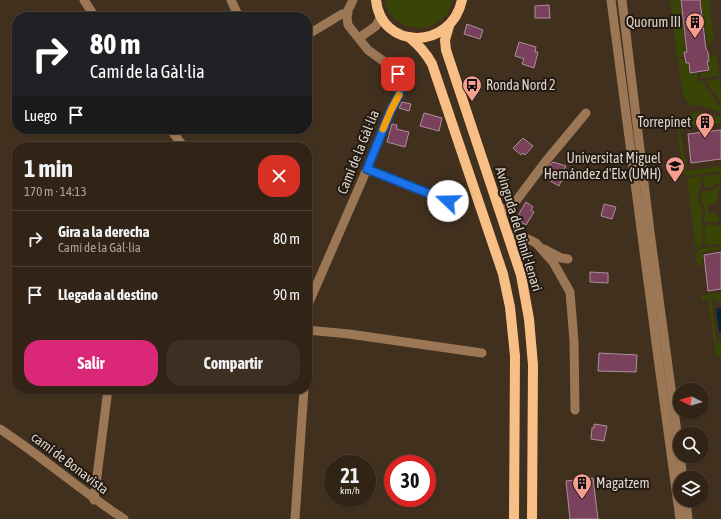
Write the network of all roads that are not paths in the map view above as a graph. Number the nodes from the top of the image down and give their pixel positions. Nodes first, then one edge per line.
1 (84, 0) edge
2 (231, 0) edge
3 (353, 0) edge
4 (376, 0) edge
5 (467, 0) edge
6 (611, 0) edge
7 (622, 0) edge
8 (461, 4) edge
9 (92, 12) edge
10 (237, 12) edge
11 (348, 13) junction
12 (381, 16) junction
13 (449, 26) junction
14 (390, 28) junction
15 (312, 32) edge
16 (409, 37) junction
17 (361, 41) junction
18 (586, 113) dead end
19 (174, 134) edge
20 (180, 142) edge
21 (367, 169) junction
22 (462, 207) dead end
23 (500, 208) junction
24 (508, 233) junction
25 (541, 248) junction
26 (568, 259) dead end
27 (312, 296) edge
28 (312, 330) edge
29 (482, 354) dead end
30 (107, 394) edge
31 (304, 394) edge
32 (575, 410) dead end
33 (676, 427) edge
34 (0, 429) edge
35 (94, 500) junction
36 (687, 507) edge
37 (124, 519) edge
38 (295, 519) edge
39 (514, 519) edge
40 (532, 519) edge
41 (680, 519) edge
42 (688, 519) edge

1 - 9 street
2 - 10 street
3 - 11 street
4 - 12 main road
5 - 8 street
6 - 41 street
7 - 33 street
8 - 13 main road
11 - 15 street
11 - 17 street, Camí de la Gàl·lia
12 - 14 main road
12 - 17 street
13 - 16 main road
13 - 23 main road, Avinguda del Bimil·lenari
14 - 16 main road
14 - 17 street
16 - 39 main road, Avinguda del Bimil·lenari
17 - 21 street, Camí de la Gàl·lia
18 - 23 street
19 - 20 street
21 - 22 street
21 - 27 street, Camí de la Gàl·lia
23 - 24 main road, Avinguda del Bimil·lenari
24 - 25 street
24 - 40 main road, Avinguda del Bimil·lenari
25 - 26 street
25 - 32 street
28 - 29 street
30 - 35 street
31 - 38 street
34 - 35 street, camí de Bonavista
35 - 37 street, camí de Bonavista
36 - 42 street

